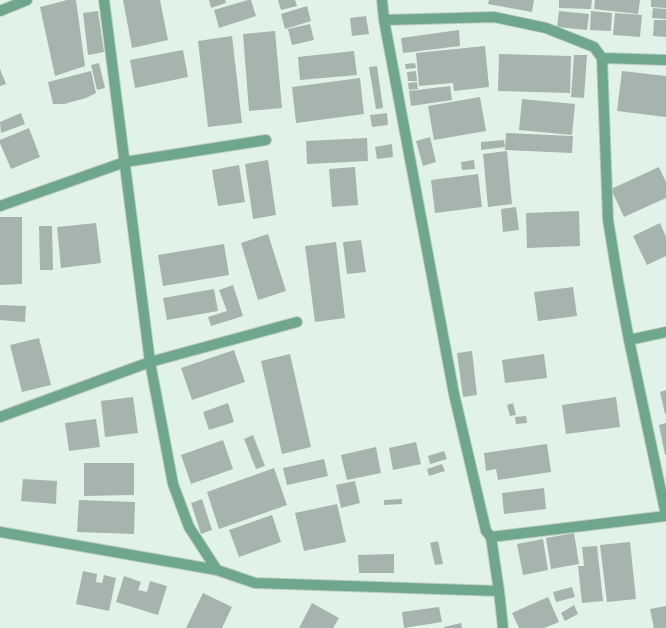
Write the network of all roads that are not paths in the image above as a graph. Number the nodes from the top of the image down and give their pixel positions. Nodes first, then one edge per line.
1 (27, 0) edge
2 (104, 0) edge
3 (382, 0) edge
4 (0, 11) edge
5 (384, 20) junction
6 (602, 58) junction
7 (666, 60) edge
8 (266, 140) dead end
9 (124, 162) junction
10 (0, 206) edge
11 (297, 322) dead end
12 (666, 332) edge
13 (629, 340) junction
14 (150, 362) junction
15 (0, 417) edge
16 (666, 515) edge
17 (0, 532) edge
18 (491, 537) junction
19 (217, 570) junction
20 (499, 591) junction
21 (503, 628) edge

1 - 4 street
2 - 9 street
3 - 5 street
5 - 6 street
5 - 18 street
6 - 7 street
6 - 13 street
8 - 9 street
9 - 10 street
9 - 14 street
11 - 14 street
12 - 13 street
13 - 16 street
14 - 15 street
14 - 19 street
16 - 18 street
17 - 19 street
18 - 20 street
19 - 20 street
20 - 21 street

